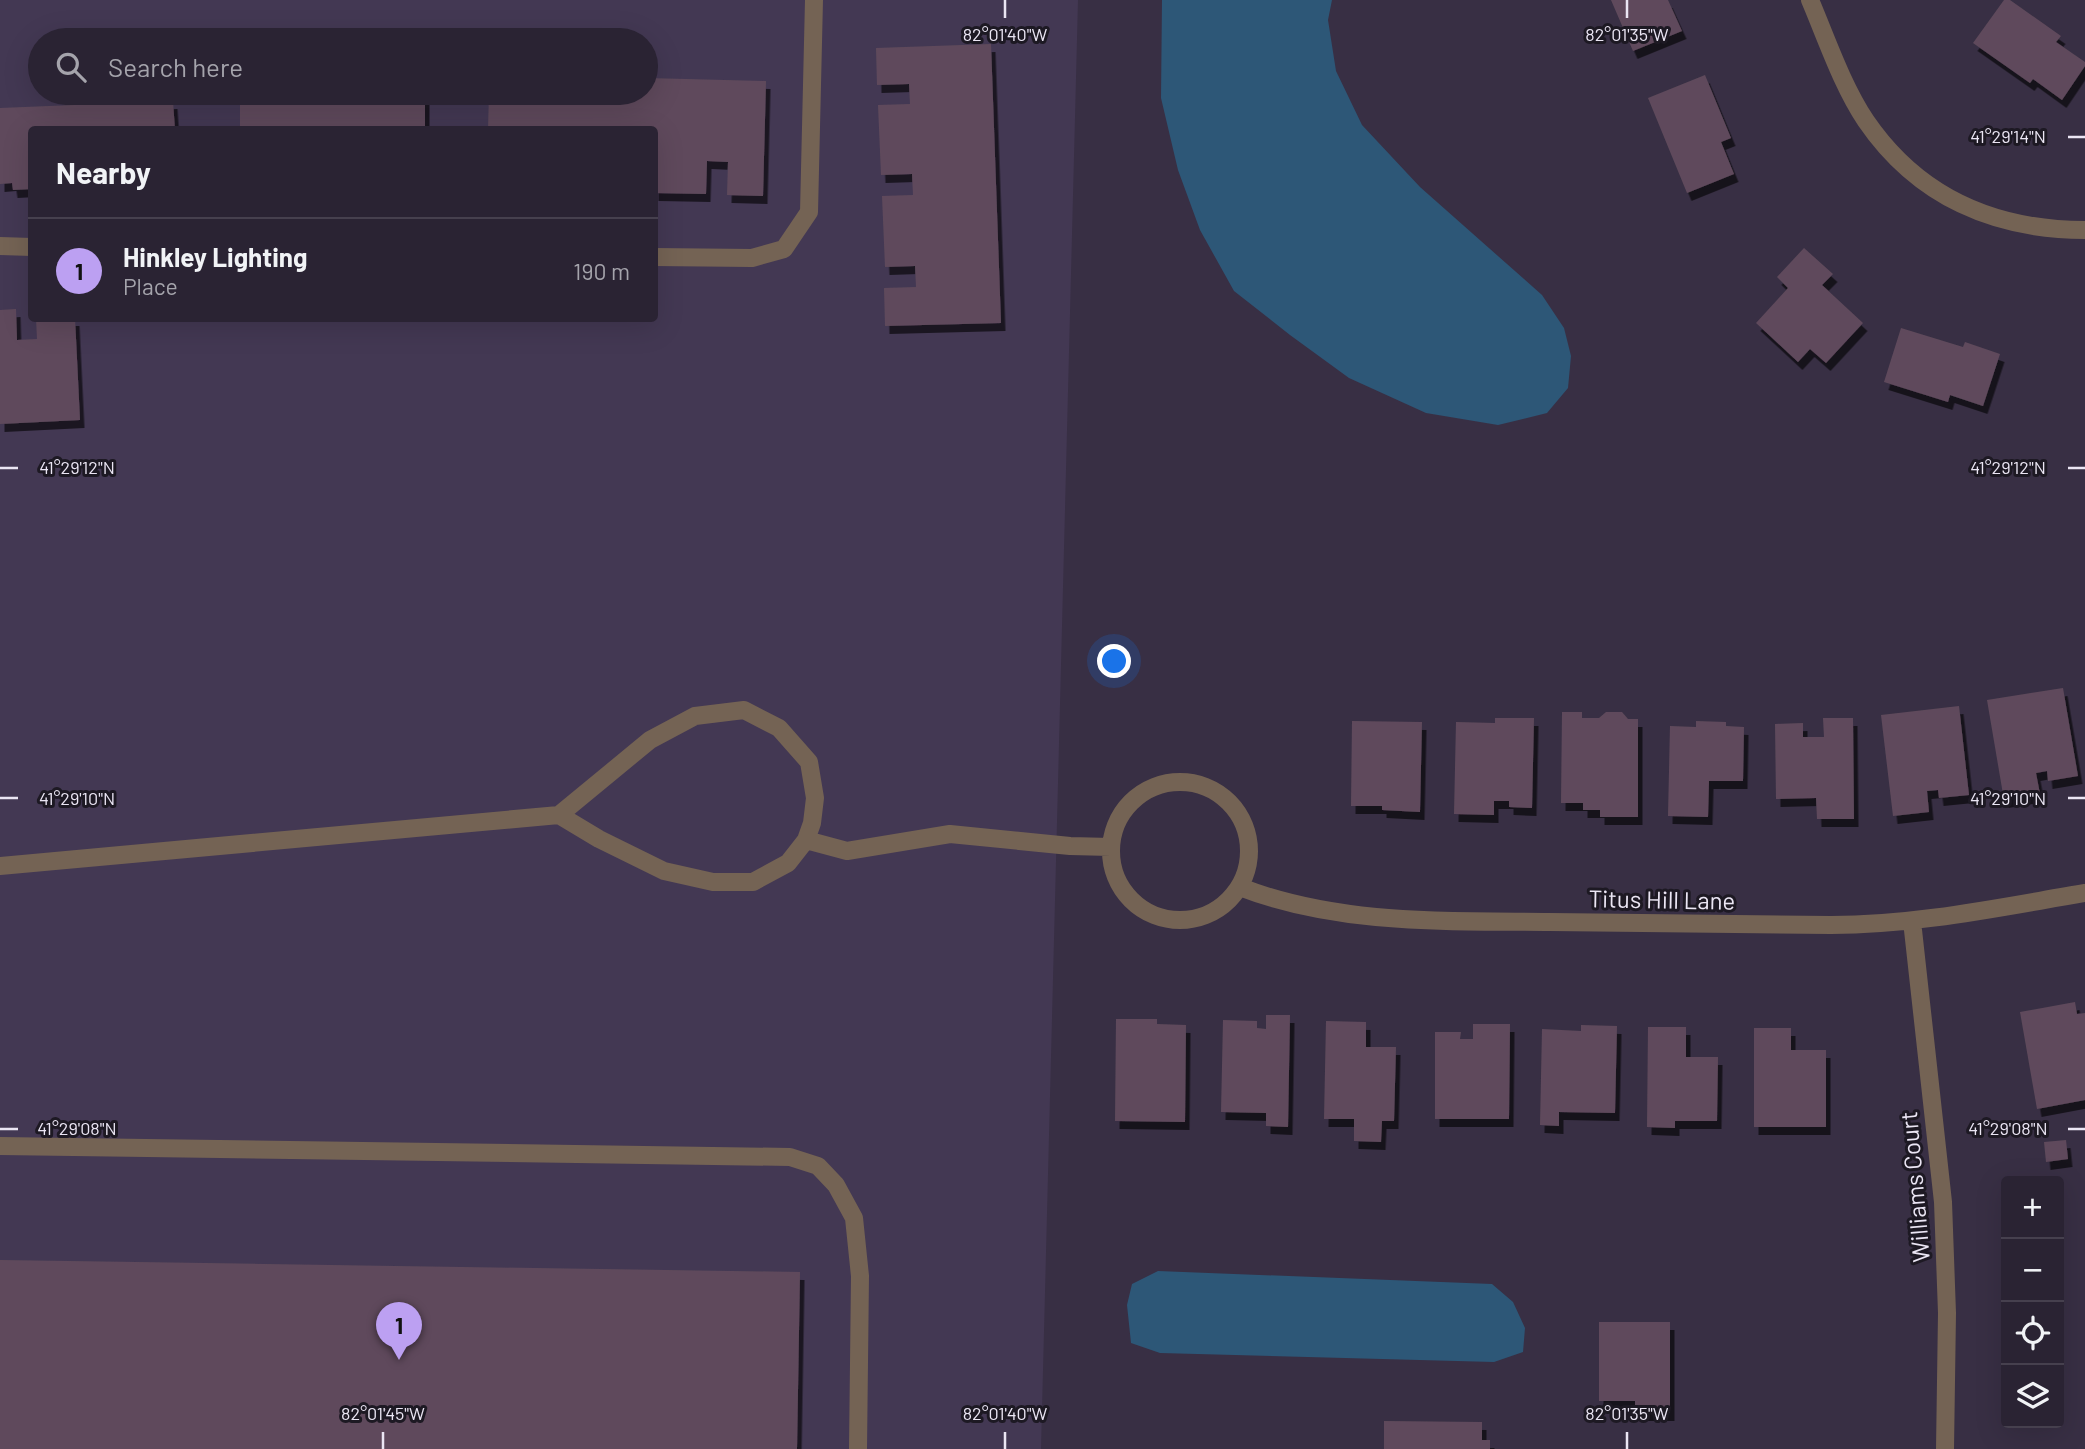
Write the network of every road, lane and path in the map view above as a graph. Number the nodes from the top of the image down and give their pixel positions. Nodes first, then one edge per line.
1 (814, 0) edge
2 (1810, 0) edge
3 (2085, 230) edge
4 (0, 246) edge
5 (28, 247) edge
6 (658, 257) edge
7 (559, 815) junction
8 (806, 839) junction
9 (1111, 847) junction
10 (0, 866) edge
11 (1240, 887) junction
12 (2085, 893) edge
13 (1912, 921) junction
14 (0, 1146) edge
15 (858, 1449) edge
16 (1945, 1449) edge

1 - 6 street
2 - 3 street
4 - 5 street
7 - 8 street
7 - 8 street
7 - 10 street
8 - 9 street
9 - 11 street
9 - 11 street
11 - 13 street, Titus Hill Lane
12 - 13 street, Titus Hill Lane
13 - 16 street, Williams Court
14 - 15 street

